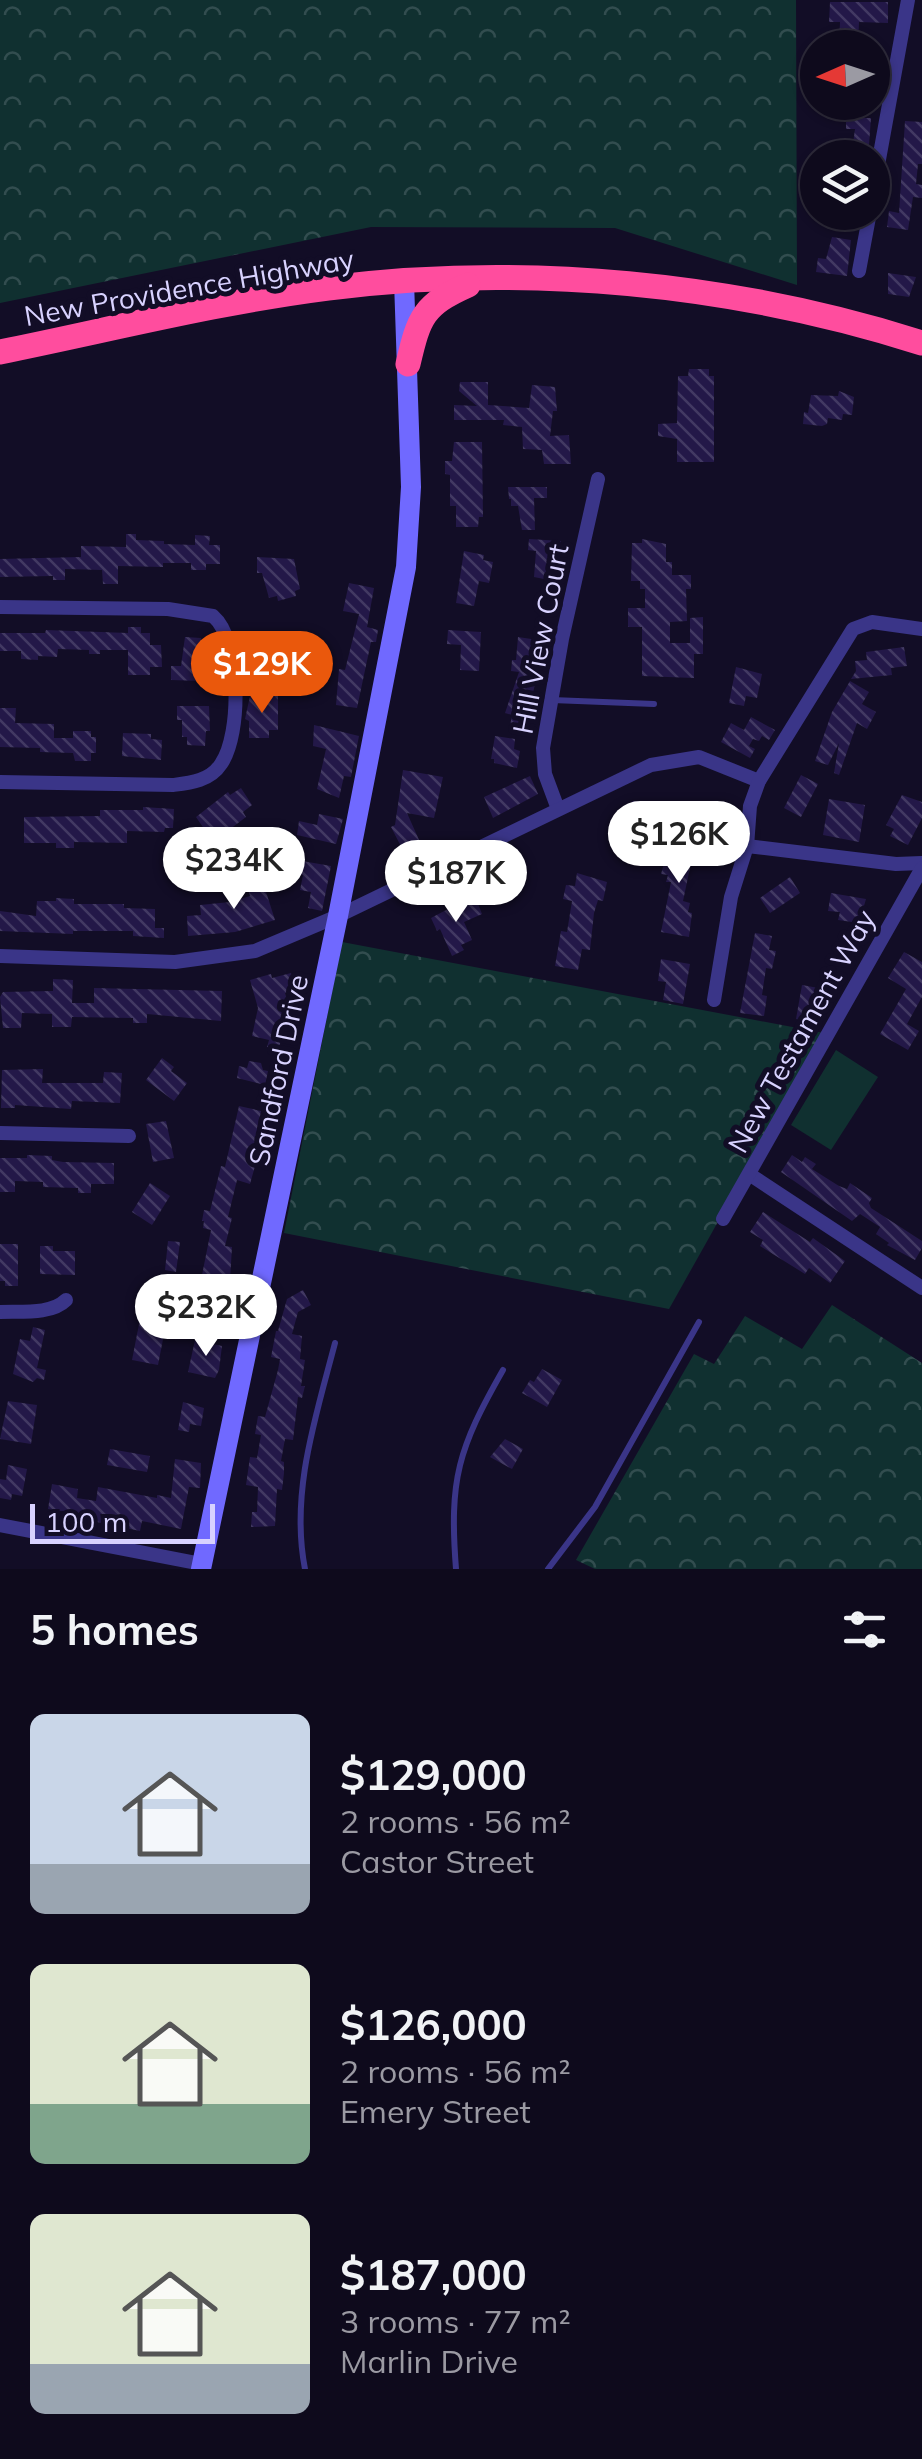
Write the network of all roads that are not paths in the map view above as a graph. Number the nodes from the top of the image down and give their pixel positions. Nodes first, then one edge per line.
1 (908, 0) edge
2 (883, 140) edge
3 (867, 230) edge
4 (859, 271) dead end
5 (482, 280) junction
6 (404, 281) junction
7 (922, 344) edge
8 (0, 352) edge
9 (408, 364) junction
10 (598, 478) dead end
11 (0, 606) edge
12 (922, 629) edge
13 (550, 700) junction
14 (654, 704) dead end
15 (758, 780) junction
16 (0, 782) edge
17 (558, 809) junction
18 (747, 846) junction
19 (922, 865) edge
20 (338, 916) junction
21 (0, 956) edge
22 (714, 1000) dead end
23 (0, 1134) edge
24 (129, 1136) dead end
25 (749, 1174) junction
26 (723, 1219) dead end
27 (922, 1288) edge
28 (66, 1300) dead end
29 (0, 1312) edge
30 (699, 1322) dead end
31 (335, 1343) dead end
32 (503, 1370) dead end
33 (0, 1525) edge
34 (202, 1567) edge
35 (305, 1569) edge
36 (456, 1569) edge
37 (548, 1569) edge

1 - 2 street
3 - 4 street
5 - 6 highway, New Providence Highway
5 - 7 highway, New Providence Highway
5 - 9 highway
6 - 8 highway, New Providence Highway
6 - 9 street, Sandford Drive
9 - 20 street, Sandford Drive
10 - 13 street, Hill View Court
11 - 16 street
12 - 15 street
13 - 14 lane
13 - 17 street, Hill View Court
15 - 17 street
15 - 18 street
17 - 20 street
18 - 19 street
18 - 22 street
19 - 25 street, New Testament Way
20 - 21 street
20 - 34 street, Sandford Drive
23 - 24 street
25 - 26 street, New Testament Way
25 - 27 street
28 - 29 street
30 - 37 lane
31 - 35 lane
32 - 36 lane
33 - 34 street

